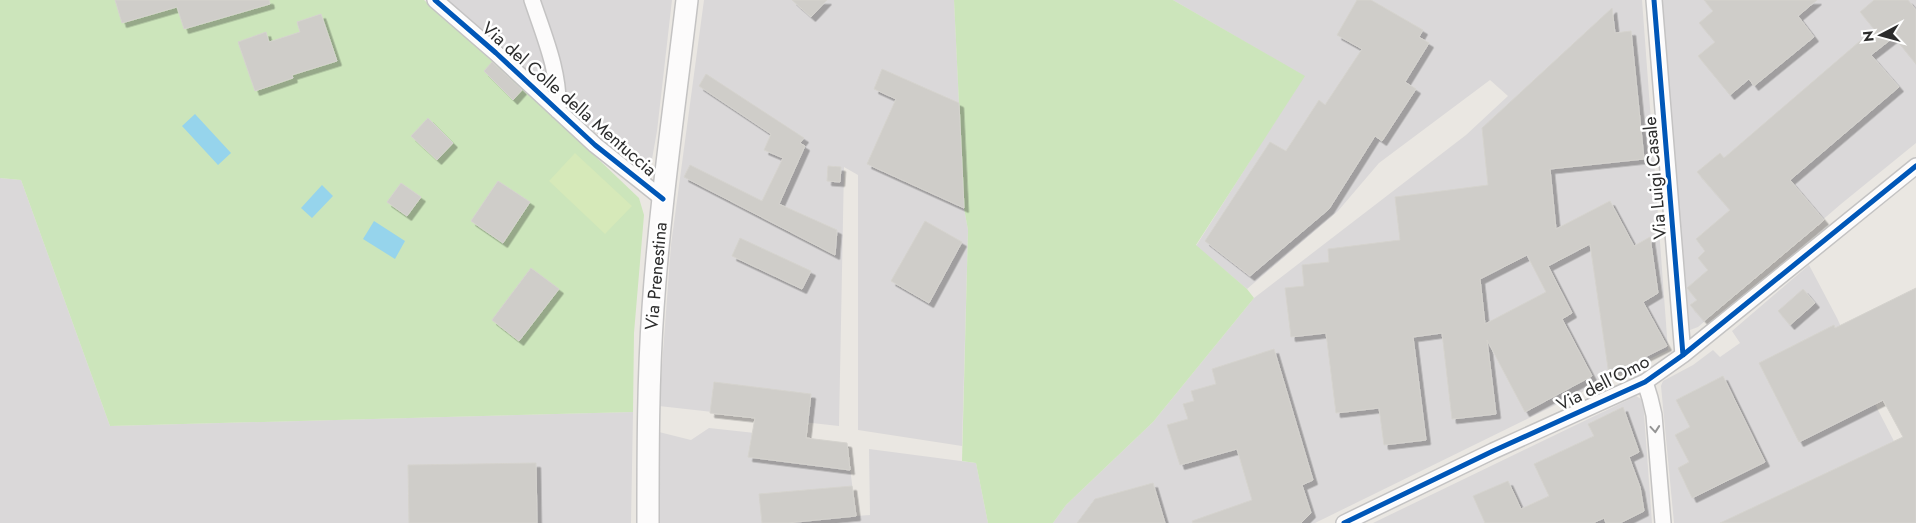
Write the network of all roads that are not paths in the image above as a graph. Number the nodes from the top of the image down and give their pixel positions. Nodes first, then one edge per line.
1 (435, 0) edge
2 (532, 0) edge
3 (687, 0) edge
4 (1654, 0) edge
5 (558, 111) junction
6 (1916, 166) edge
7 (663, 199) junction
8 (1683, 354) junction
9 (1644, 382) junction
10 (648, 523) edge
11 (1344, 523) edge
12 (1663, 523) edge

1 - 5 street, Via del Colle della Mentuccia
2 - 5 street
3 - 7 main road, Via Prenestina
4 - 8 street, Via Luigi Casale
5 - 7 street, Via del Colle della Mentuccia
6 - 8 street, Via dell'Omo
7 - 10 main road, Via Prenestina
8 - 9 street, Via dell'Omo
9 - 11 street, Via dell'Omo
9 -> 12 street

